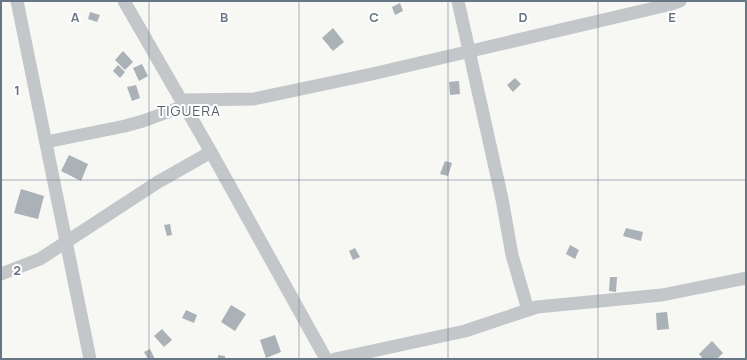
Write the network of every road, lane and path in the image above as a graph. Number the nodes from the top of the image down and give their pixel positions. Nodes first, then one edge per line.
1 (17, 1) edge
2 (124, 1) edge
3 (458, 1) edge
4 (680, 1) edge
5 (470, 52) junction
6 (183, 103) junction
7 (46, 142) junction
8 (211, 152) junction
9 (66, 241) junction
10 (1, 274) edge
11 (746, 278) edge
12 (528, 310) junction
13 (90, 359) edge
14 (326, 359) edge
15 (334, 359) edge

1 - 7 street
2 - 6 street
3 - 5 street
4 - 5 street
5 - 6 street
5 - 12 street
6 - 7 street
6 - 8 street
7 - 9 street
8 - 9 street
8 - 14 street
9 - 10 street
9 - 13 street
11 - 12 street
12 - 15 street

